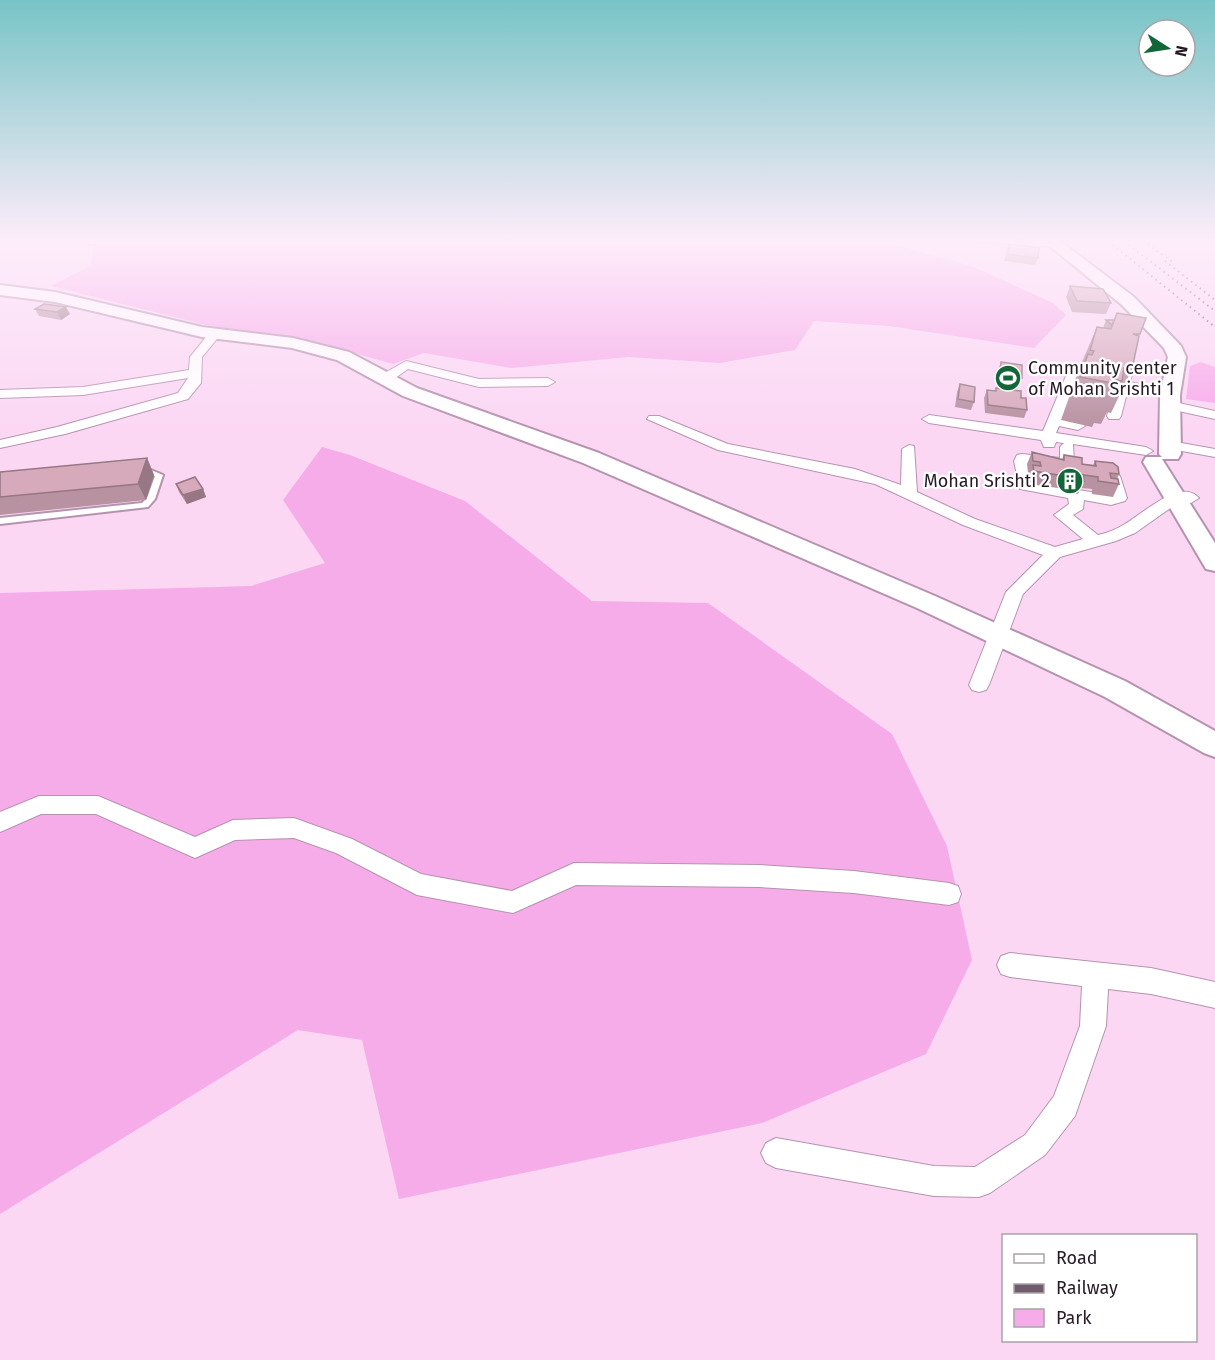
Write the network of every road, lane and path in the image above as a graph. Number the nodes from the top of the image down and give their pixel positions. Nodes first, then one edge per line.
1 (74, 301) edge
2 (1128, 301) edge
3 (215, 334) junction
4 (1162, 341) junction
5 (1107, 352) edge
6 (1125, 356) edge
7 (196, 373) junction
8 (386, 378) junction
9 (548, 382) dead end
10 (1123, 384) junction
11 (1154, 391) junction
12 (0, 394) edge
13 (1170, 405) junction
14 (1215, 414) edge
15 (1114, 416) edge
16 (654, 419) dead end
17 (1056, 421) junction
18 (934, 423) dead end
19 (1078, 426) dead end
20 (1049, 440) junction
21 (0, 444) edge
22 (1067, 447) junction
23 (909, 449) dead end
24 (1215, 453) edge
25 (1161, 455) junction
26 (1021, 461) junction
27 (1215, 466) edge
28 (132, 474) edge
29 (909, 493) junction
30 (1076, 495) junction
31 (1183, 497) junction
32 (0, 521) edge
33 (1215, 535) edge
34 (1097, 542) junction
35 (1054, 553) junction
36 (1215, 563) edge
37 (997, 636) junction
38 (979, 685) dead end
39 (1215, 745) edge
40 (0, 822) edge
41 (949, 894) dead end
42 (1010, 965) dead end
43 (1096, 976) junction
44 (1215, 995) edge
45 (776, 1153) dead end

1 - 3 street
2 - 4 street
3 - 7 street
3 - 8 street
4 - 11 street
4 - 13 street
5 - 17 street
6 - 10 street
7 - 12 street
7 - 21 street
8 - 9 street
8 - 37 street
10 - 11 street
10 - 15 street
11 - 25 street
13 - 14 street
13 - 25 street
16 - 29 street
17 - 19 street
17 - 20 street
18 - 20 street
20 - 22 street
20 - 25 street
22 - 25 street
22 - 26 street
23 - 29 street
24 - 25 street
25 - 27 street
25 - 31 street
26 - 30 street
26 - 30 street
28 - 32 lane
29 - 35 street
30 - 34 street
31 - 33 street
31 - 34 street
31 - 36 street
34 - 35 street
35 - 37 street
37 - 38 street
37 - 39 street
40 - 41 street
42 - 43 street
43 - 44 street
43 - 45 street

